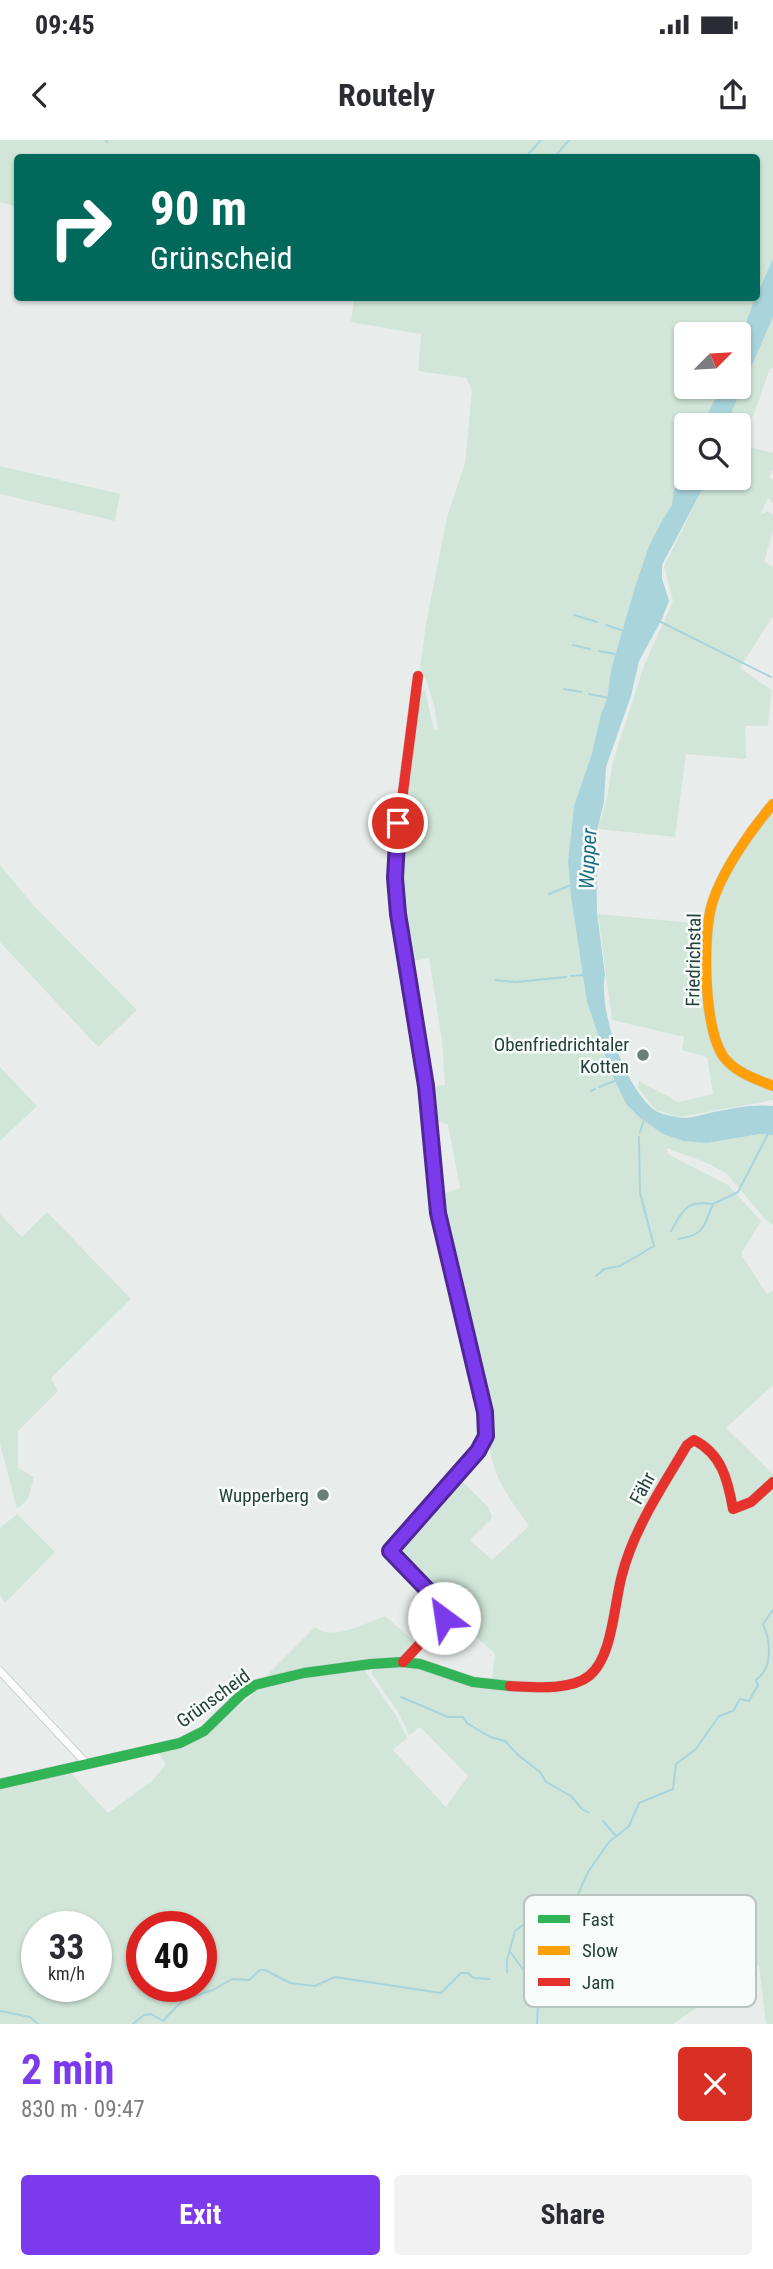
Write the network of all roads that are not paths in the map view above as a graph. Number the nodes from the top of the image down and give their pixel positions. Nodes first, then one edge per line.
1 (418, 676) dead end
2 (773, 804) edge
3 (773, 1086) edge
4 (773, 1482) edge
5 (403, 1662) junction
6 (0, 1671) edge
7 (585, 1680) joint
8 (86, 1763) junction
9 (0, 1784) edge

1 - 5 street
2 - 3 street, Friedrichstal
4 - 7 street, Fähr
5 - 7 street, Grünscheid
5 - 8 street, Grünscheid
6 - 8 street
8 - 9 street, Grünscheid

